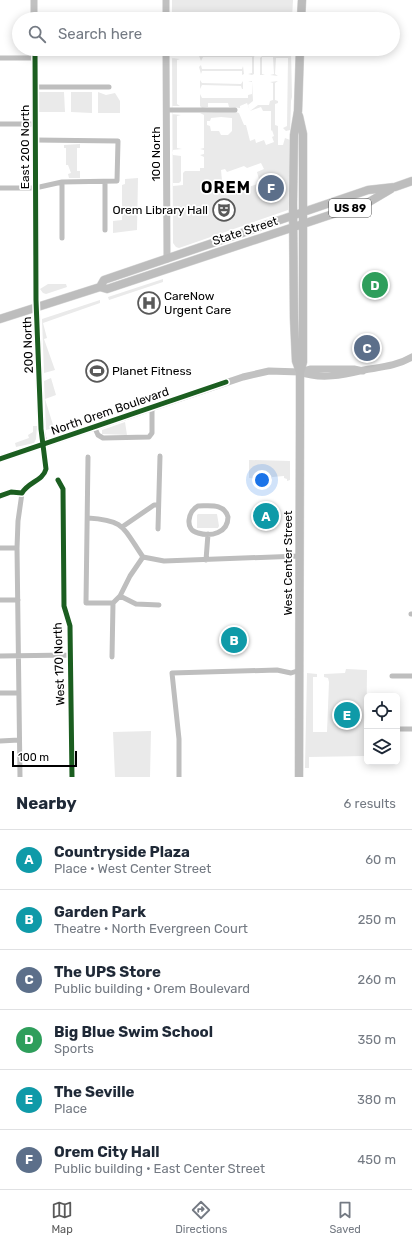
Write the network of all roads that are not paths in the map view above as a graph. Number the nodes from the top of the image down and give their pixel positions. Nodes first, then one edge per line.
1 (34, 0) edge
2 (166, 0) edge
3 (302, 0) edge
4 (34, 12) edge
5 (166, 12) edge
6 (301, 12) edge
7 (166, 56) edge
8 (300, 56) edge
9 (0, 58) edge
10 (35, 58) joint
11 (35, 87) junction
12 (109, 87) dead end
13 (167, 110) junction
14 (235, 110) dead end
15 (298, 111) junction
16 (0, 124) edge
17 (35, 124) junction
18 (35, 140) junction
19 (412, 181) edge
20 (62, 182) junction
21 (105, 182) junction
22 (395, 187) junction
23 (0, 188) edge
24 (35, 188) junction
25 (303, 212) junction
26 (293, 215) junction
27 (303, 225) junction
28 (293, 228) junction
29 (105, 230) dead end
30 (62, 238) dead end
31 (36, 246) joint
32 (167, 258) junction
33 (154, 274) junction
34 (100, 287) junction
35 (37, 308) junction
36 (0, 319) edge
37 (412, 357) edge
38 (300, 372) junction
39 (152, 407) junction
40 (94, 426) junction
41 (44, 444) junction
42 (88, 456) dead end
43 (160, 456) dead end
44 (0, 459) edge
45 (58, 480) dead end
46 (22, 493) junction
47 (0, 496) edge
48 (158, 505) junction
49 (88, 518) junction
50 (122, 527) junction
51 (158, 529) dead end
52 (208, 534) junction
53 (0, 548) edge
54 (17, 548) junction
55 (300, 556) junction
56 (143, 557) junction
57 (206, 560) junction
58 (120, 596) junction
59 (0, 600) edge
60 (18, 600) junction
61 (113, 603) junction
62 (159, 605) dead end
63 (70, 655) junction
64 (0, 656) edge
65 (18, 656) junction
66 (112, 657) dead end
67 (300, 670) junction
68 (392, 676) dead end
69 (412, 676) edge
70 (0, 693) edge
71 (19, 693) junction
72 (400, 729) edge
73 (412, 729) edge
74 (20, 740) junction
75 (0, 741) edge
76 (20, 777) edge
77 (72, 777) edge
78 (179, 777) edge
79 (299, 777) edge

1 - 4 street
2 - 5 street
3 - 6 main road
7 - 13 street, 100 North
8 - 15 main road
9 - 10 street
10 - 11 street, East 200 North
11 - 12 street
11 - 17 street, East 200 North
13 - 14 street
13 - 32 street, 100 North
15 - 25 main road, West Center Street
15 - 26 main road, West Center Street
16 - 17 street
17 - 18 street, East 200 North
18 - 21 street
18 - 24 street, East 200 North
19 - 22 main road, State Street / US 89
20 - 21 street
20 - 24 street
20 - 30 street
21 - 29 street
22 - 25 main road, State Street / US 89
22 - 27 main road, State Street / US 89
23 - 24 street
24 - 31 street, East 200 North
25 - 26 main road, State Street / US 89
25 - 27 main road, West Center Street
26 - 28 main road, West Center Street
26 - 32 main road, State Street / US 89
27 - 28 main road, State Street / US 89
27 - 38 main road, West Center Street
28 - 33 main road, State Street / US 89
28 - 38 main road, West Center Street
31 - 35 street, 200 North
32 - 33 main road
32 - 34 main road, State Street / US 89
33 - 34 main road, State Street
34 - 35 main road, State Street / US 89
35 - 36 main road, State Street / US 89
35 - 41 street, 200 North
37 - 38 street, North Orem Boulevard
38 - 39 street, North Orem Boulevard
38 - 55 main road, West Center Street
39 - 40 street, North Orem Boulevard
39 - 40 street
40 - 41 street, North Orem Boulevard
41 - 44 street, North Orem Boulevard
41 - 46 street
42 - 49 street
43 - 48 street
45 - 63 street, West 170 North
46 - 47 street
46 - 54 street
48 - 50 street
48 - 51 street
49 - 50 street
49 - 61 street
50 - 56 street
52 - 52 street
52 - 57 street
53 - 54 street
54 - 60 street
55 - 57 street
55 - 67 main road, West Center Street
56 - 57 street
56 - 58 street
58 - 61 street
58 - 62 street
59 - 60 street
60 - 65 street
61 - 66 street
63 - 65 street
63 - 77 street, West 170 North
64 - 65 street
65 - 71 street
67 - 78 street
67 - 79 main road, West Center Street
68 - 69 street
70 - 71 street
71 - 74 street
72 - 73 street
74 - 75 street
74 - 76 street

